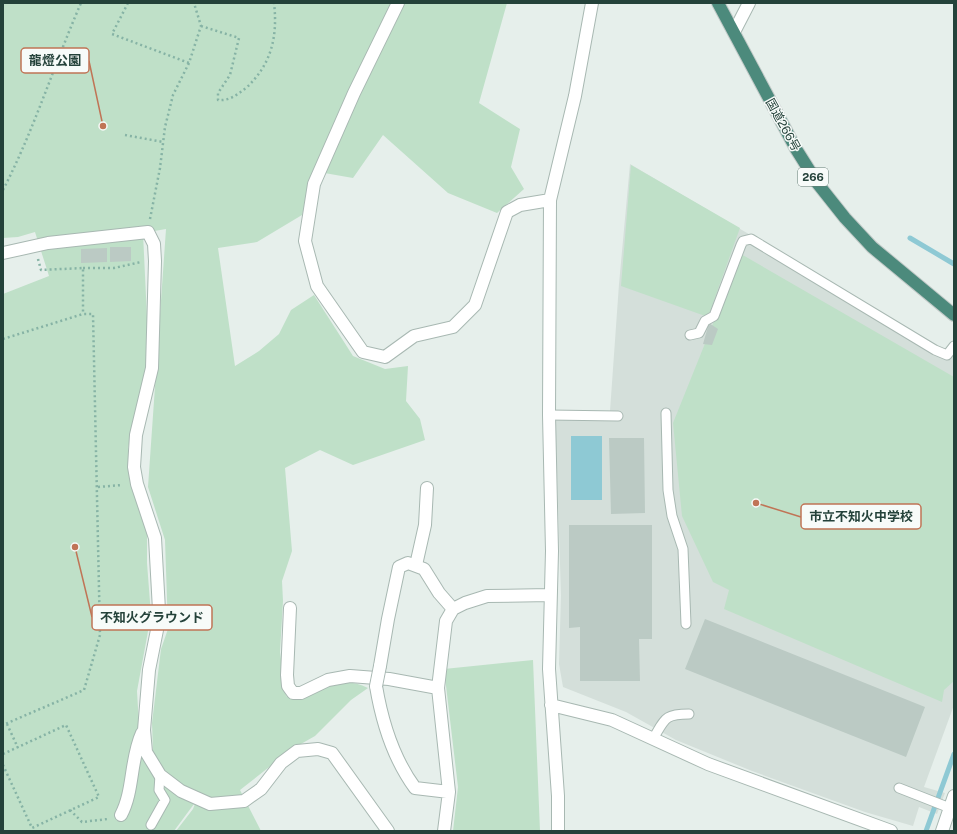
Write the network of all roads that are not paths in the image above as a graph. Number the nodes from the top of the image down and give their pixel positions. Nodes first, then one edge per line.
1 (398, 3) edge
2 (592, 3) edge
3 (718, 3) edge
4 (749, 3) edge
5 (734, 32) junction
6 (550, 200) junction
7 (3, 254) edge
8 (954, 315) edge
9 (690, 336) dead end
10 (954, 346) edge
11 (666, 413) dead end
12 (549, 415) junction
13 (618, 416) dead end
14 (428, 488) dead end
15 (416, 565) junction
16 (550, 595) junction
17 (290, 608) dead end
18 (453, 609) junction
19 (686, 624) dead end
20 (438, 688) junction
21 (551, 705) junction
22 (689, 714) dead end
23 (144, 730) junction
24 (653, 739) junction
25 (160, 775) junction
26 (899, 788) dead end
27 (449, 792) junction
28 (949, 803) edge
29 (121, 814) road end
30 (151, 825) dead end
31 (388, 831) edge
32 (444, 831) edge
33 (558, 831) edge
34 (891, 831) edge
35 (942, 831) edge

1 - 6 street
2 - 6 street
3 - 5 highway, 国道266号 / 266
4 - 5 street
5 - 8 highway, 国道266号 / 266
6 - 12 street
7 - 23 street
9 - 10 lane
11 - 19 lane
12 - 13 lane
12 - 16 street
14 - 15 street
15 - 18 street
15 - 27 street, bridge
16 - 18 street
16 - 21 street
17 - 20 street
18 - 20 street
20 - 27 street
21 - 24 street
21 - 33 street
22 - 24 lane
23 - 25 street
23 - 29 street
24 - 34 street
25 - 30 lane
25 - 31 street
26 - 28 lane
27 - 32 street
28 - 35 street

